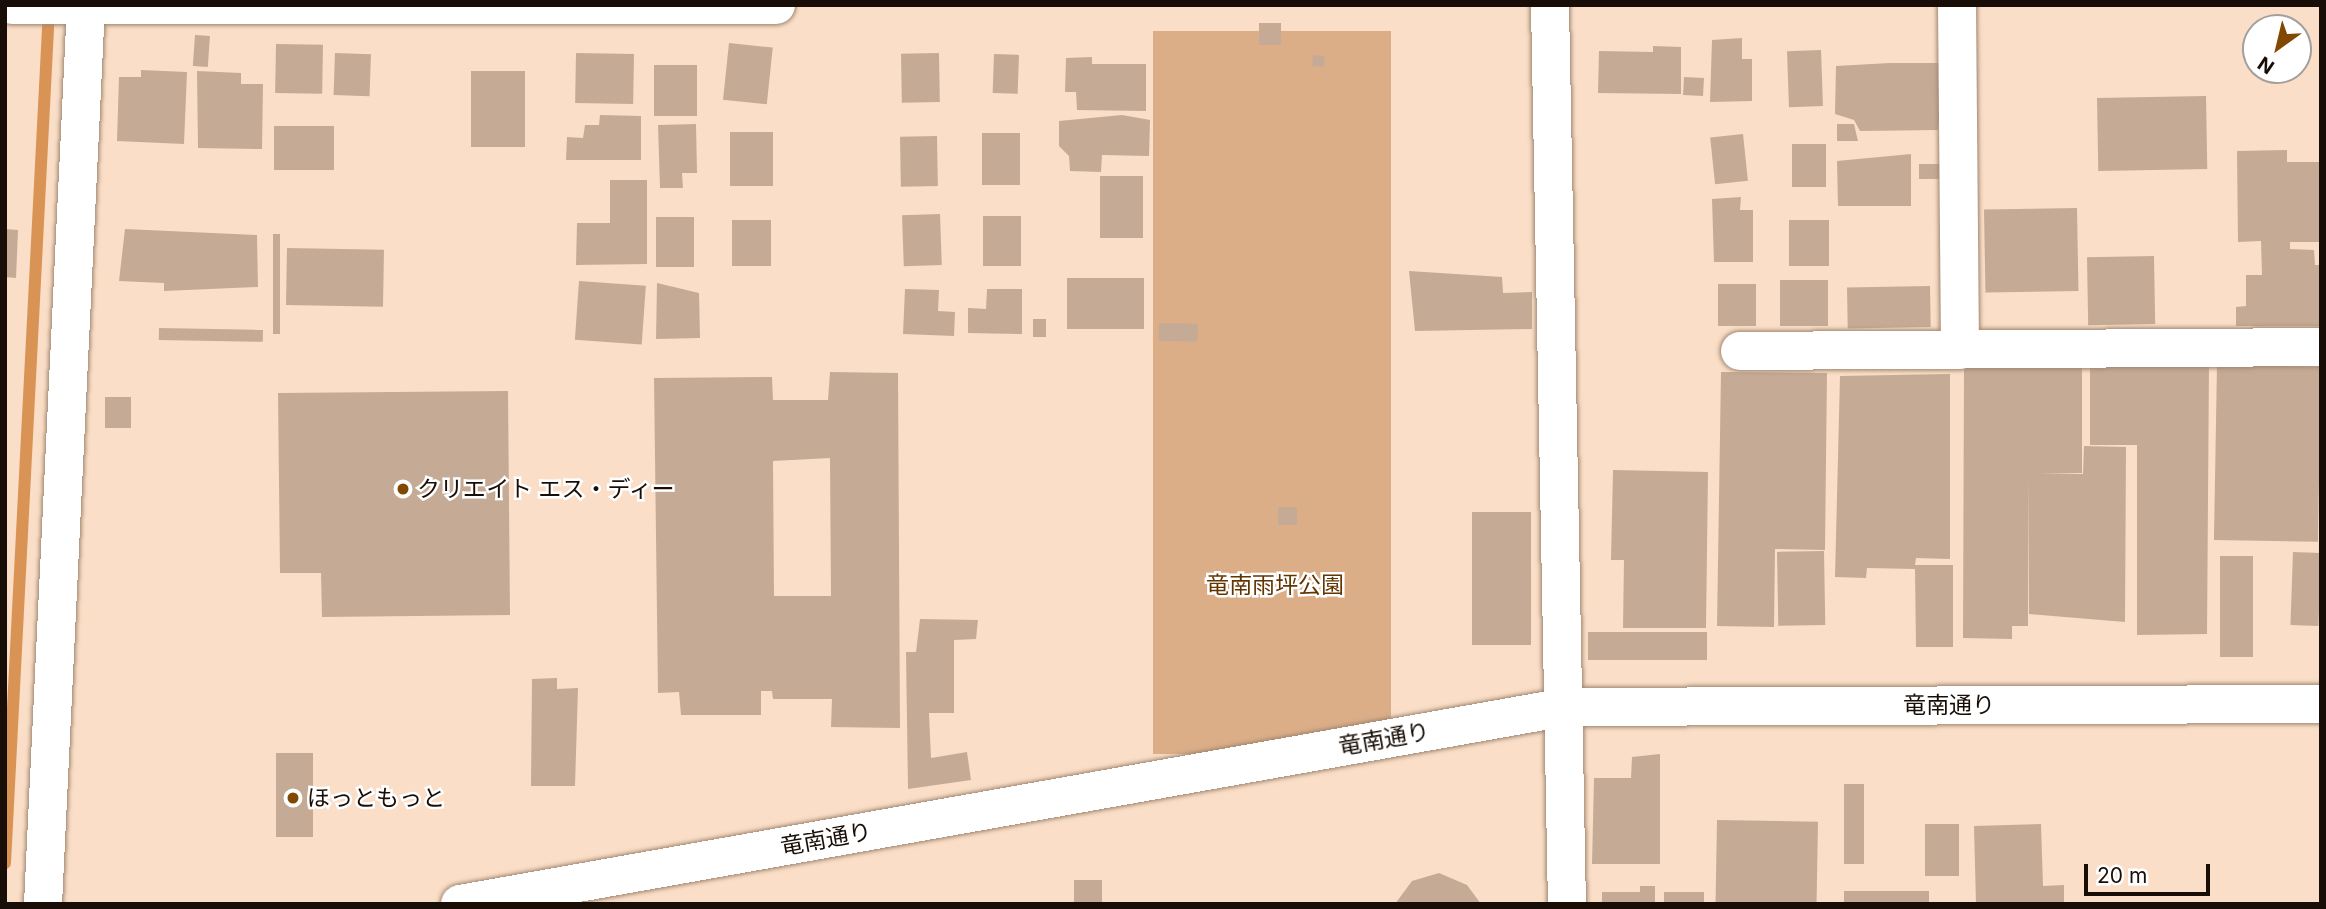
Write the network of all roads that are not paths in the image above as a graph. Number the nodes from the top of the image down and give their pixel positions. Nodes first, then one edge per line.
1 (12, 5) edge
2 (776, 5) edge
3 (1550, 5) edge
4 (1958, 5) edge
5 (86, 7) edge
6 (2321, 347) edge
7 (1960, 350) junction
8 (1740, 351) dead end
9 (2321, 704) edge
10 (1566, 707) junction
11 (43, 904) edge
12 (460, 904) edge
13 (1567, 904) edge

1 - 5 street
2 - 5 street
3 - 10 street
4 - 7 street
5 - 11 street
6 - 7 street
7 - 8 street
9 - 10 street, 竜南通り
10 - 12 street, 竜南通り
10 - 13 street

